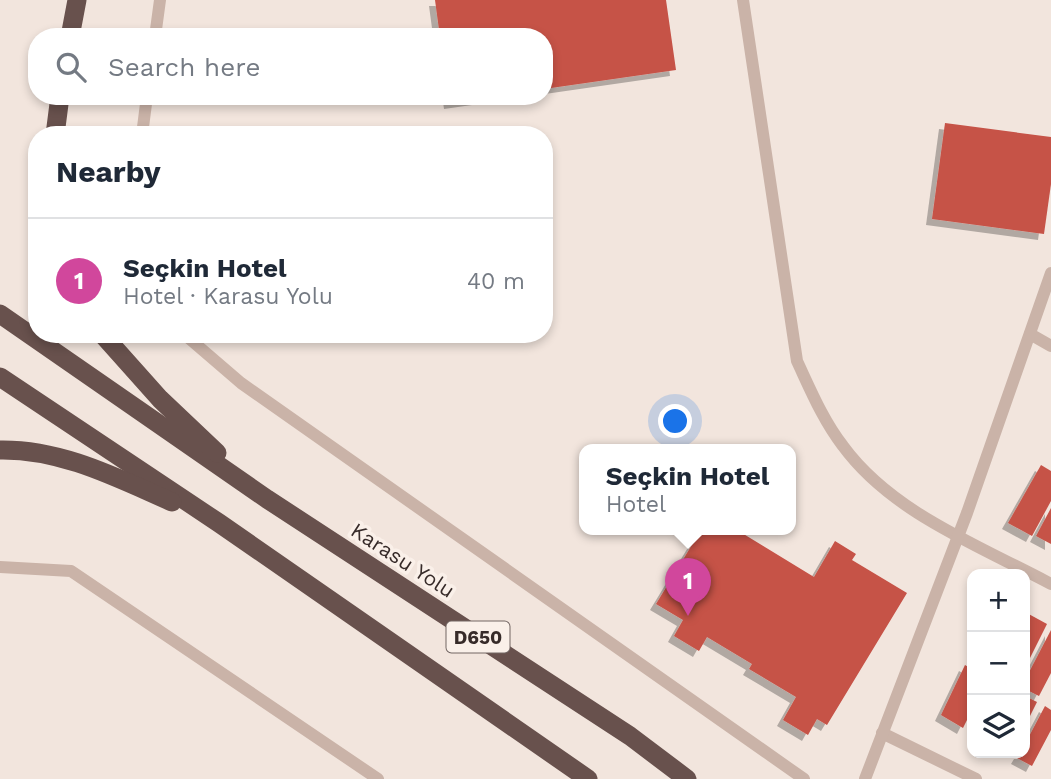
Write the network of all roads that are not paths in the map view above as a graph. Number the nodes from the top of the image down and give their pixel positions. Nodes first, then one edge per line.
1 (77, 0) edge
2 (160, 0) edge
3 (743, 0) edge
4 (72, 28) edge
5 (156, 28) edge
6 (59, 105) edge
7 (146, 105) edge
8 (56, 126) edge
9 (143, 126) edge
10 (1051, 273) edge
11 (0, 314) edge
12 (28, 333) edge
13 (1030, 334) junction
14 (42, 343) edge
15 (110, 343) edge
16 (193, 343) edge
17 (1051, 346) edge
18 (0, 377) edge
19 (0, 450) edge
20 (267, 499) junction
21 (219, 523) junction
22 (958, 535) junction
23 (0, 567) edge
24 (1051, 584) edge
25 (882, 733) junction
26 (378, 779) edge
27 (588, 779) edge
28 (687, 779) edge
29 (804, 779) edge
30 (865, 779) edge
31 (976, 779) edge

1 - 4 highway
2 - 5 lane
3 - 22 lane
6 - 8 highway
7 - 9 lane
10 - 13 lane
11 - 12 highway, D650
13 - 17 lane
13 - 22 lane
14 - 20 highway, D650
15 - 20 highway, D650
16 - 29 lane
18 - 21 highway, D650
19 - 21 highway
20 - 28 highway, Karasu Yolu / D650
21 - 27 highway, D650
22 - 24 lane
22 - 25 lane
23 - 26 lane
25 - 30 lane
25 - 31 lane

